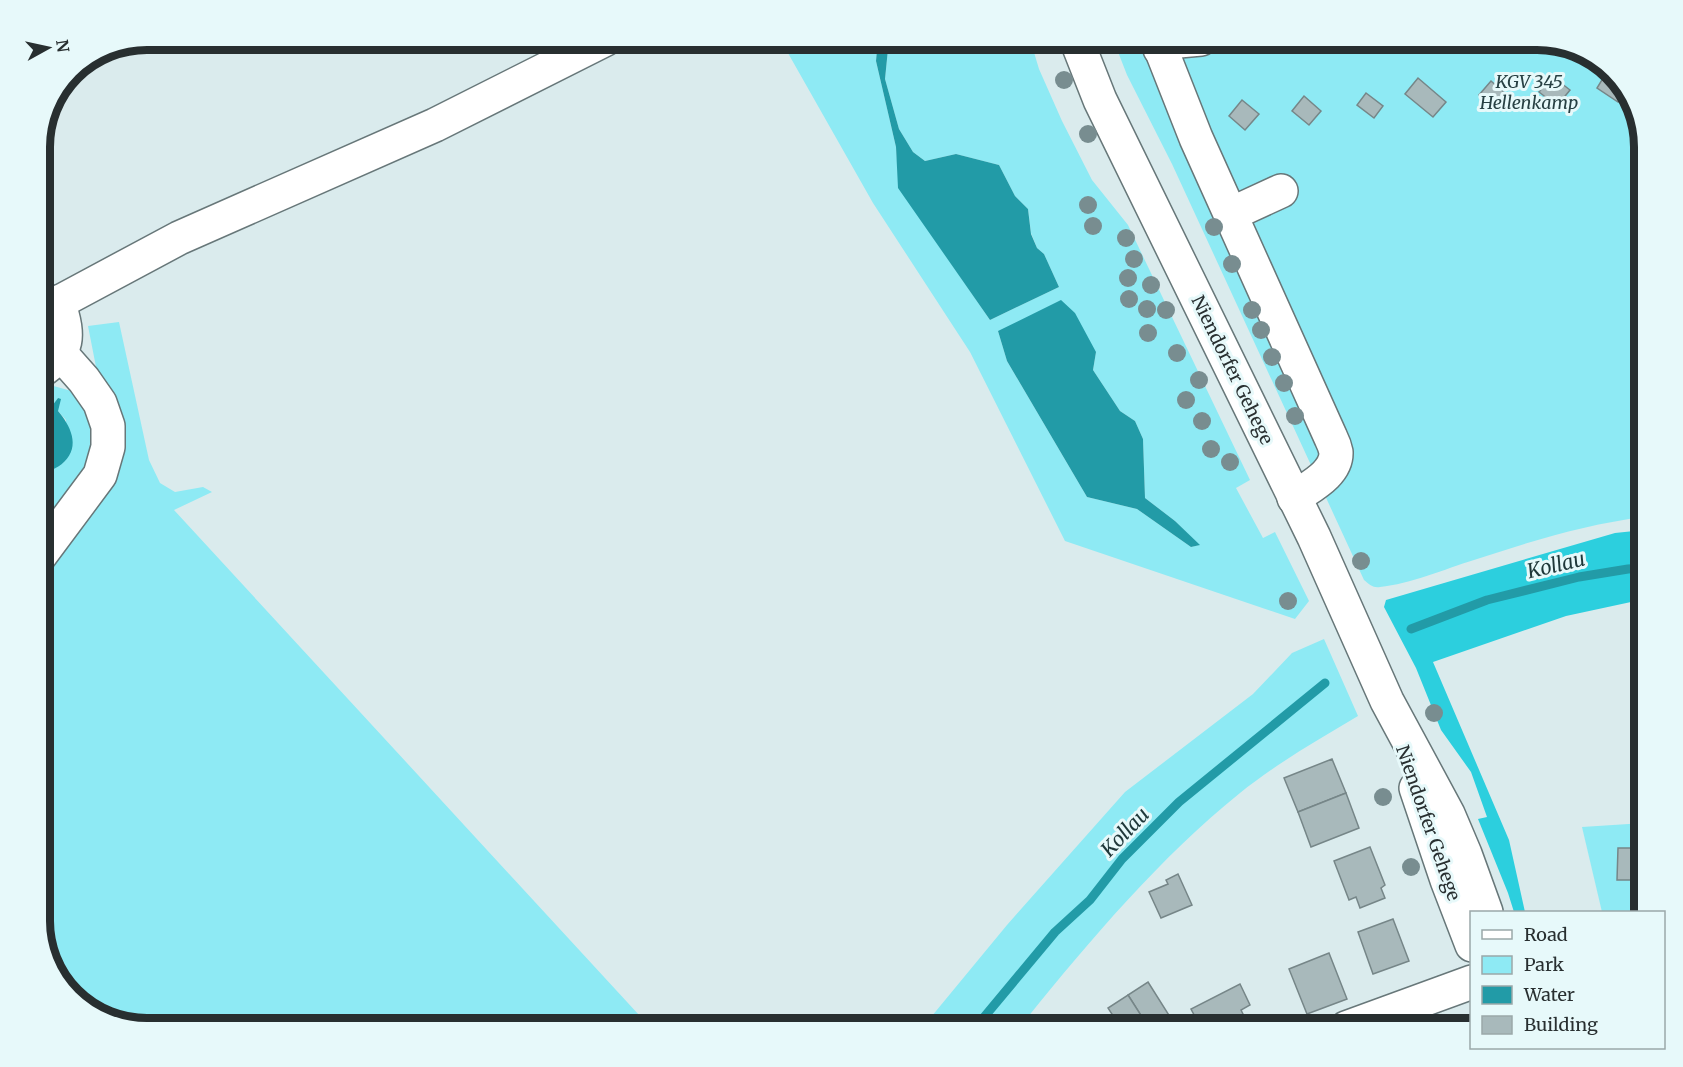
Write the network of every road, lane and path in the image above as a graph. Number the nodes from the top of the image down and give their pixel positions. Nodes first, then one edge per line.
1 (584, 50) edge
2 (1081, 50) edge
3 (1161, 50) edge
4 (1281, 191) dead end
5 (1231, 214) junction
6 (50, 306) edge
7 (50, 308) edge
8 (50, 363) edge
9 (1294, 498) junction
10 (50, 542) edge
11 (1387, 701) junction
12 (1486, 911) edge
13 (1470, 940) edge
14 (1470, 983) edge
15 (1373, 1018) edge

1 - 6 street
2 - 9 street, Niendorfer Gehege
3 - 5 street
4 - 5 street
5 - 9 street
7 - 8 street
8 - 10 street
9 - 11 street, Niendorfer Gehege
11 - 12 street, Niendorfer Gehege
11 - 13 street, Niendorfer Gehege
14 - 15 street

